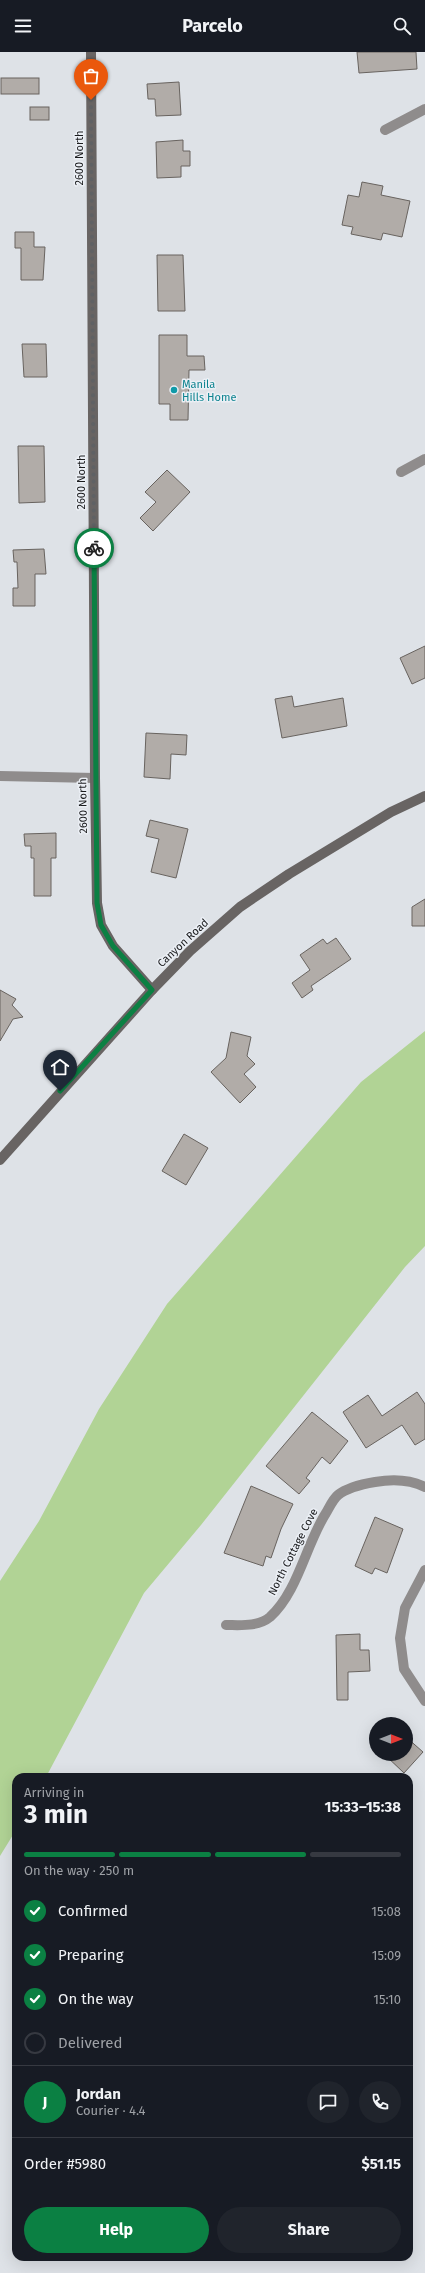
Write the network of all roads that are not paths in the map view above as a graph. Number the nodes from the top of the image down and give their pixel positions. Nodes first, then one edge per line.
1 (91, 52) edge
2 (425, 109) edge
3 (385, 130) dead end
4 (425, 459) edge
5 (401, 472) dead end
6 (0, 776) edge
7 (95, 778) junction
8 (425, 796) edge
9 (152, 990) junction
10 (0, 1160) edge
11 (425, 1487) edge
12 (425, 1570) edge
13 (226, 1625) dead end
14 (425, 1701) edge

1 - 7 street, 2600 North
2 - 3 street
4 - 5 street
6 - 7 street
7 - 9 street, 2600 North
8 - 9 street, Canyon Road
9 - 10 street, Canyon Road
11 - 13 street, North Cottage Cove
12 - 14 street

